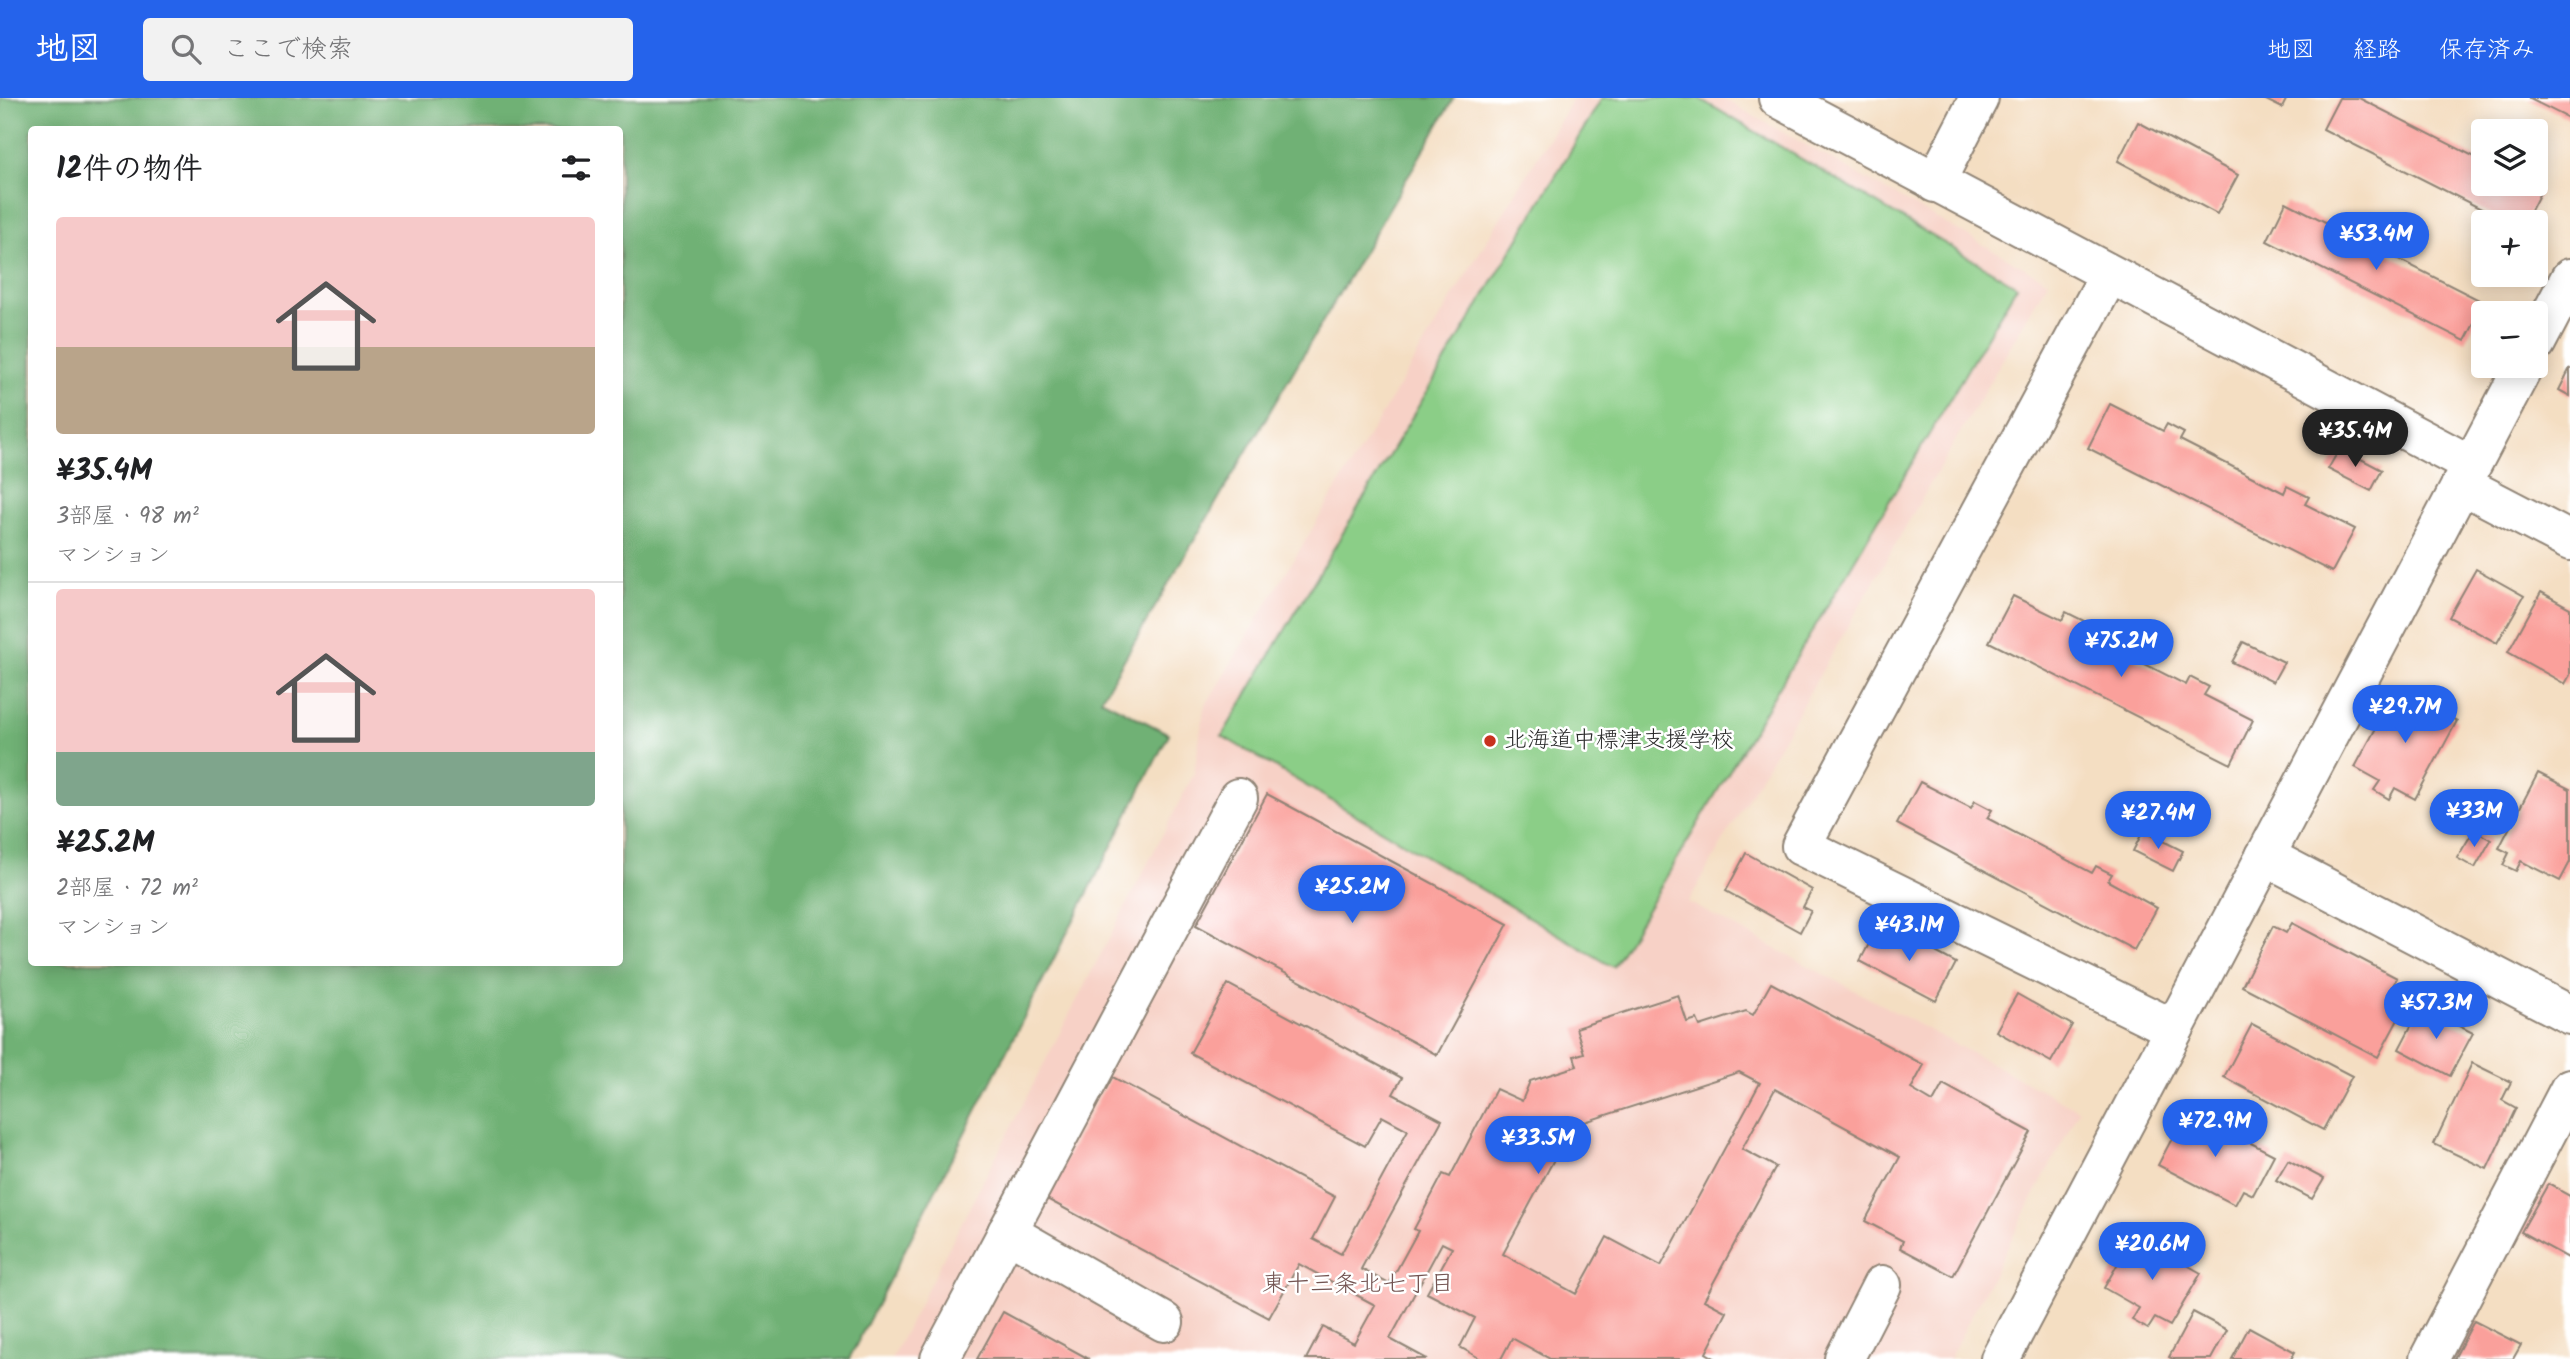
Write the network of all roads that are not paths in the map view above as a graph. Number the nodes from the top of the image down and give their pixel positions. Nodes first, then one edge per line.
1 (1778, 98) edge
2 (1979, 98) edge
3 (1935, 183) junction
4 (2570, 278) edge
5 (2102, 288) dead end
6 (2548, 320) edge
7 (2518, 378) edge
8 (2466, 474) junction
9 (2570, 541) edge
10 (1238, 798) dead end
11 (2265, 856) junction
12 (2570, 1015) edge
13 (2174, 1030) junction
14 (2570, 1088) edge
15 (1007, 1232) junction
16 (1882, 1285) dead end
17 (1164, 1322) dead end
18 (940, 1359) edge
19 (1844, 1359) edge
20 (2000, 1359) edge
21 (2429, 1359) edge

1 - 3 street
2 - 3 street
3 - 8 street
4 - 6 street
5 - 13 street
7 - 8 street
8 - 9 street
8 - 11 street
10 - 15 street
11 - 12 street
11 - 13 street
13 - 20 street
14 - 21 street
15 - 17 street
15 - 18 street
16 - 19 street

